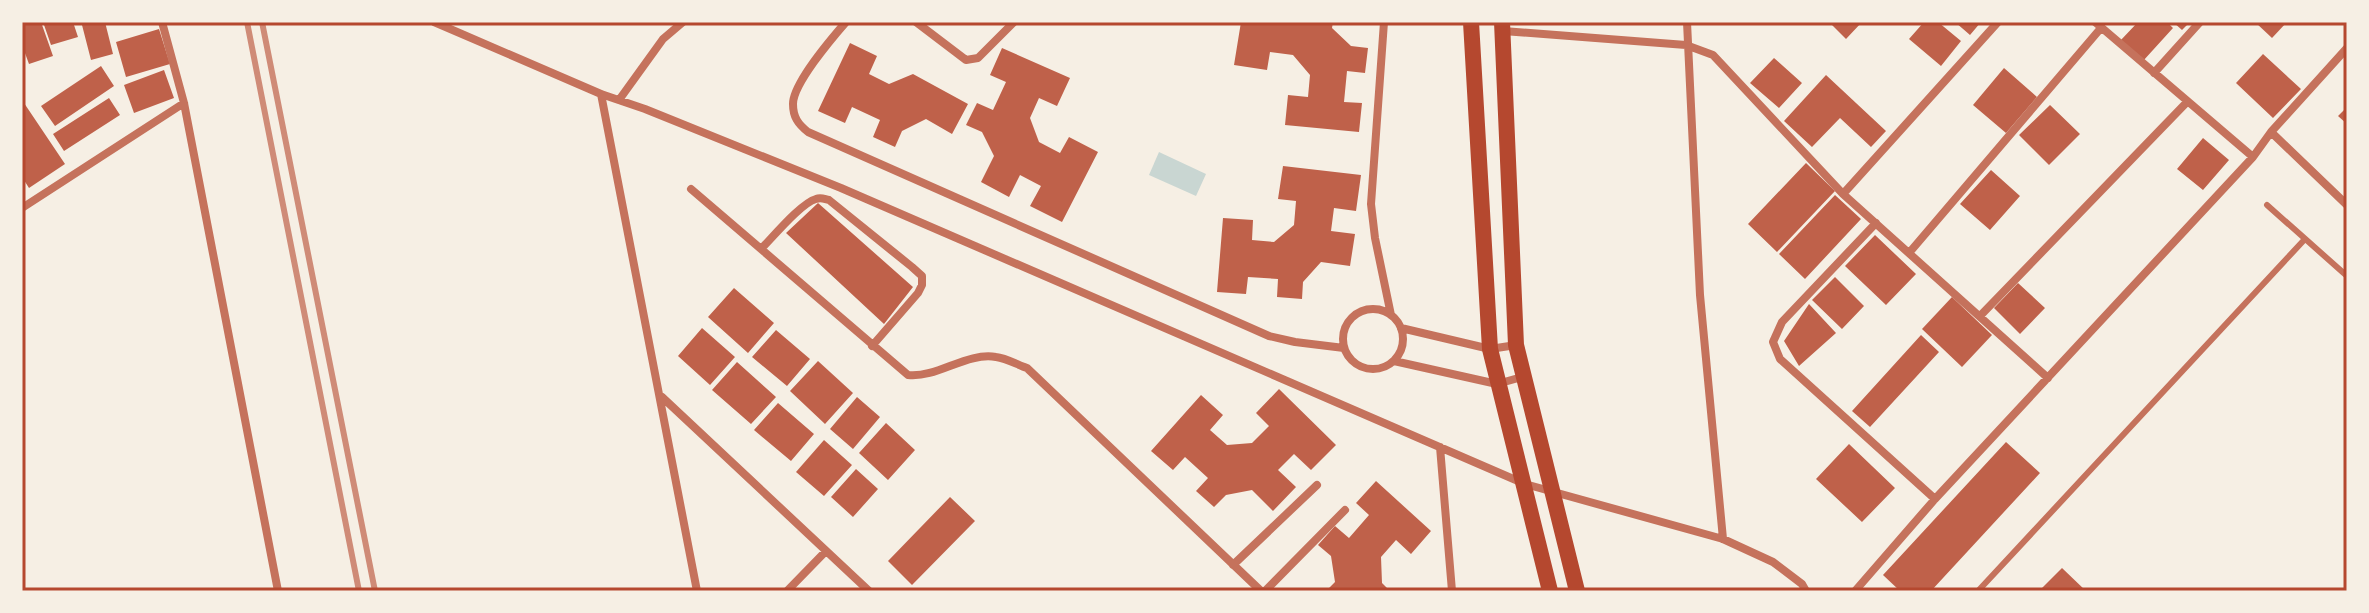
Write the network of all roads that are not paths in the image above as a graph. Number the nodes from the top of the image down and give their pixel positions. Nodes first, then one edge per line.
1 (162, 22) edge
2 (434, 22) edge
3 (683, 22) edge
4 (846, 22) edge
5 (916, 22) edge
6 (1014, 22) edge
7 (1384, 22) edge
8 (1471, 22) edge
9 (1687, 22) edge
10 (1998, 22) edge
11 (2200, 22) edge
12 (2098, 25) edge
13 (1502, 27) edge
14 (1686, 45) junction
15 (2347, 48) edge
16 (2154, 73) junction
17 (601, 94) junction
18 (619, 100) junction
19 (2187, 102) junction
20 (184, 103) junction
21 (2271, 132) junction
22 (2253, 157) junction
23 (691, 189) dead end
24 (1843, 194) junction
25 (2267, 205) dead end
26 (2347, 205) edge
27 (22, 208) edge
28 (1876, 223) junction
29 (2305, 239) junction
30 (761, 249) junction
31 (1909, 253) junction
32 (2347, 276) edge
33 (1391, 315) junction
34 (1980, 316) junction
35 (1401, 328) junction
36 (1516, 345) junction
37 (872, 346) junction
38 (1344, 348) junction
39 (1490, 349) junction
40 (1394, 361) junction
41 (1522, 377) junction
42 (2048, 378) junction
43 (1497, 384) junction
44 (661, 397) junction
45 (1440, 447) junction
46 (1525, 484) junction
47 (1317, 485) dead end
48 (1554, 493) junction
49 (1935, 499) junction
50 (1345, 510) dead end
51 (1723, 539) junction
52 (826, 551) junction
53 (1233, 565) junction
54 (278, 591) edge
55 (697, 591) edge
56 (787, 591) edge
57 (869, 591) edge
58 (1263, 591) edge
59 (1452, 591) edge
60 (1550, 591) edge
61 (1577, 591) edge
62 (1806, 591) edge
63 (1855, 591) edge
64 (1978, 591) edge

1 - 20 street
2 - 17 street
3 - 18 street
4 - 38 street
5 - 6 street
7 - 33 street
8 - 39 main road
9 - 14 street
10 - 24 street
11 - 16 street
12 - 16 street
12 - 31 street
13 - 14 street
13 - 36 main road
14 - 24 street
14 - 51 street
15 - 21 street
16 - 19 street
17 - 18 street
17 - 44 street
18 - 45 street
19 - 22 street
19 - 34 street
20 - 27 street
20 - 54 street
21 - 22 street
21 - 26 street
22 - 42 street
23 - 30 street
24 - 28 street
25 - 29 lane
28 - 31 street
28 - 49 street
29 - 32 lane
29 - 64 lane
30 - 37 street
30 - 37 street
31 - 34 street
33 - 35 street
33 - 38 street
34 - 42 street
35 - 39 street
35 - 40 street
36 - 39 street
36 - 41 main road
37 - 53 street
38 - 40 street
39 - 43 main road
40 - 43 street
41 - 43 street
41 - 48 main road
42 - 49 street
43 - 46 main road
44 - 52 street
44 - 55 street
45 - 46 street
45 - 59 street
46 - 48 street
46 - 60 main road
47 - 53 street
48 - 51 street
48 - 61 main road
49 - 63 street
50 - 58 street
51 - 62 street
52 - 56 street
52 - 57 street
53 - 58 street

